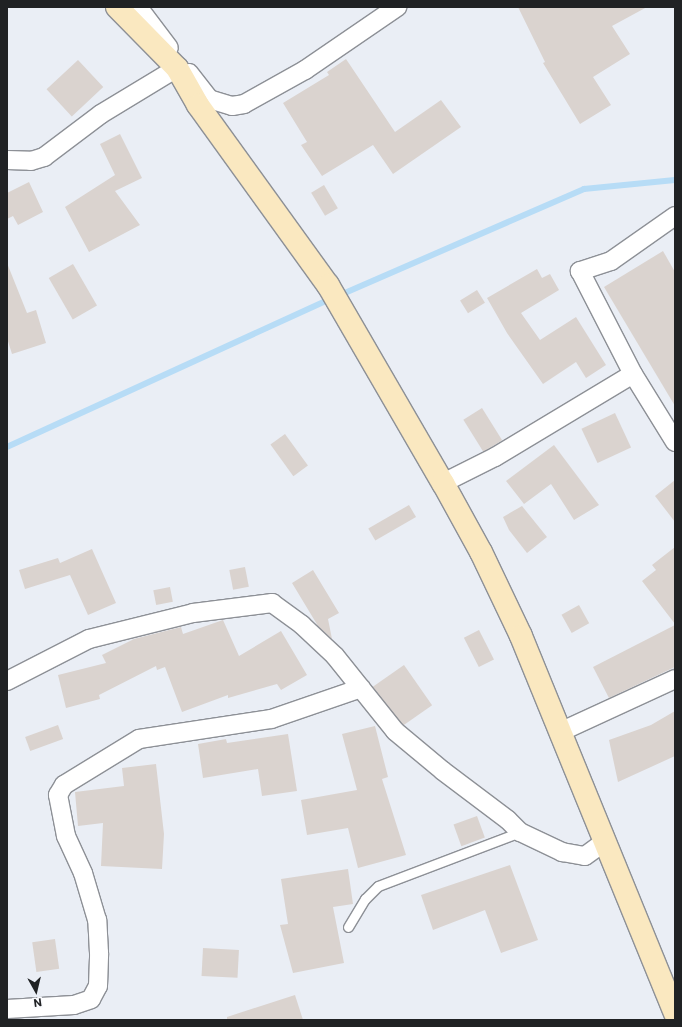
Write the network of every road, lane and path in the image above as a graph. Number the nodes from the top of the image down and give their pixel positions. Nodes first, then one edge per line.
1 (117, 7) edge
2 (138, 7) edge
3 (397, 7) edge
4 (177, 68) junction
5 (7, 160) edge
6 (675, 216) edge
7 (633, 374) junction
8 (675, 442) edge
9 (443, 482) junction
10 (675, 679) edge
11 (7, 681) edge
12 (361, 688) junction
13 (560, 732) junction
14 (520, 832) junction
15 (604, 842) junction
16 (348, 927) dead end
17 (7, 1009) edge
18 (675, 1014) edge

1 - 4 main road
2 - 3 street
4 - 5 street
4 - 9 main road
6 - 7 street
7 - 8 street
7 - 9 street
9 - 13 main road
10 - 13 street
11 - 12 street
12 - 14 street
12 - 17 street
13 - 15 main road
14 - 15 street
14 - 16 lane
15 - 18 main road

